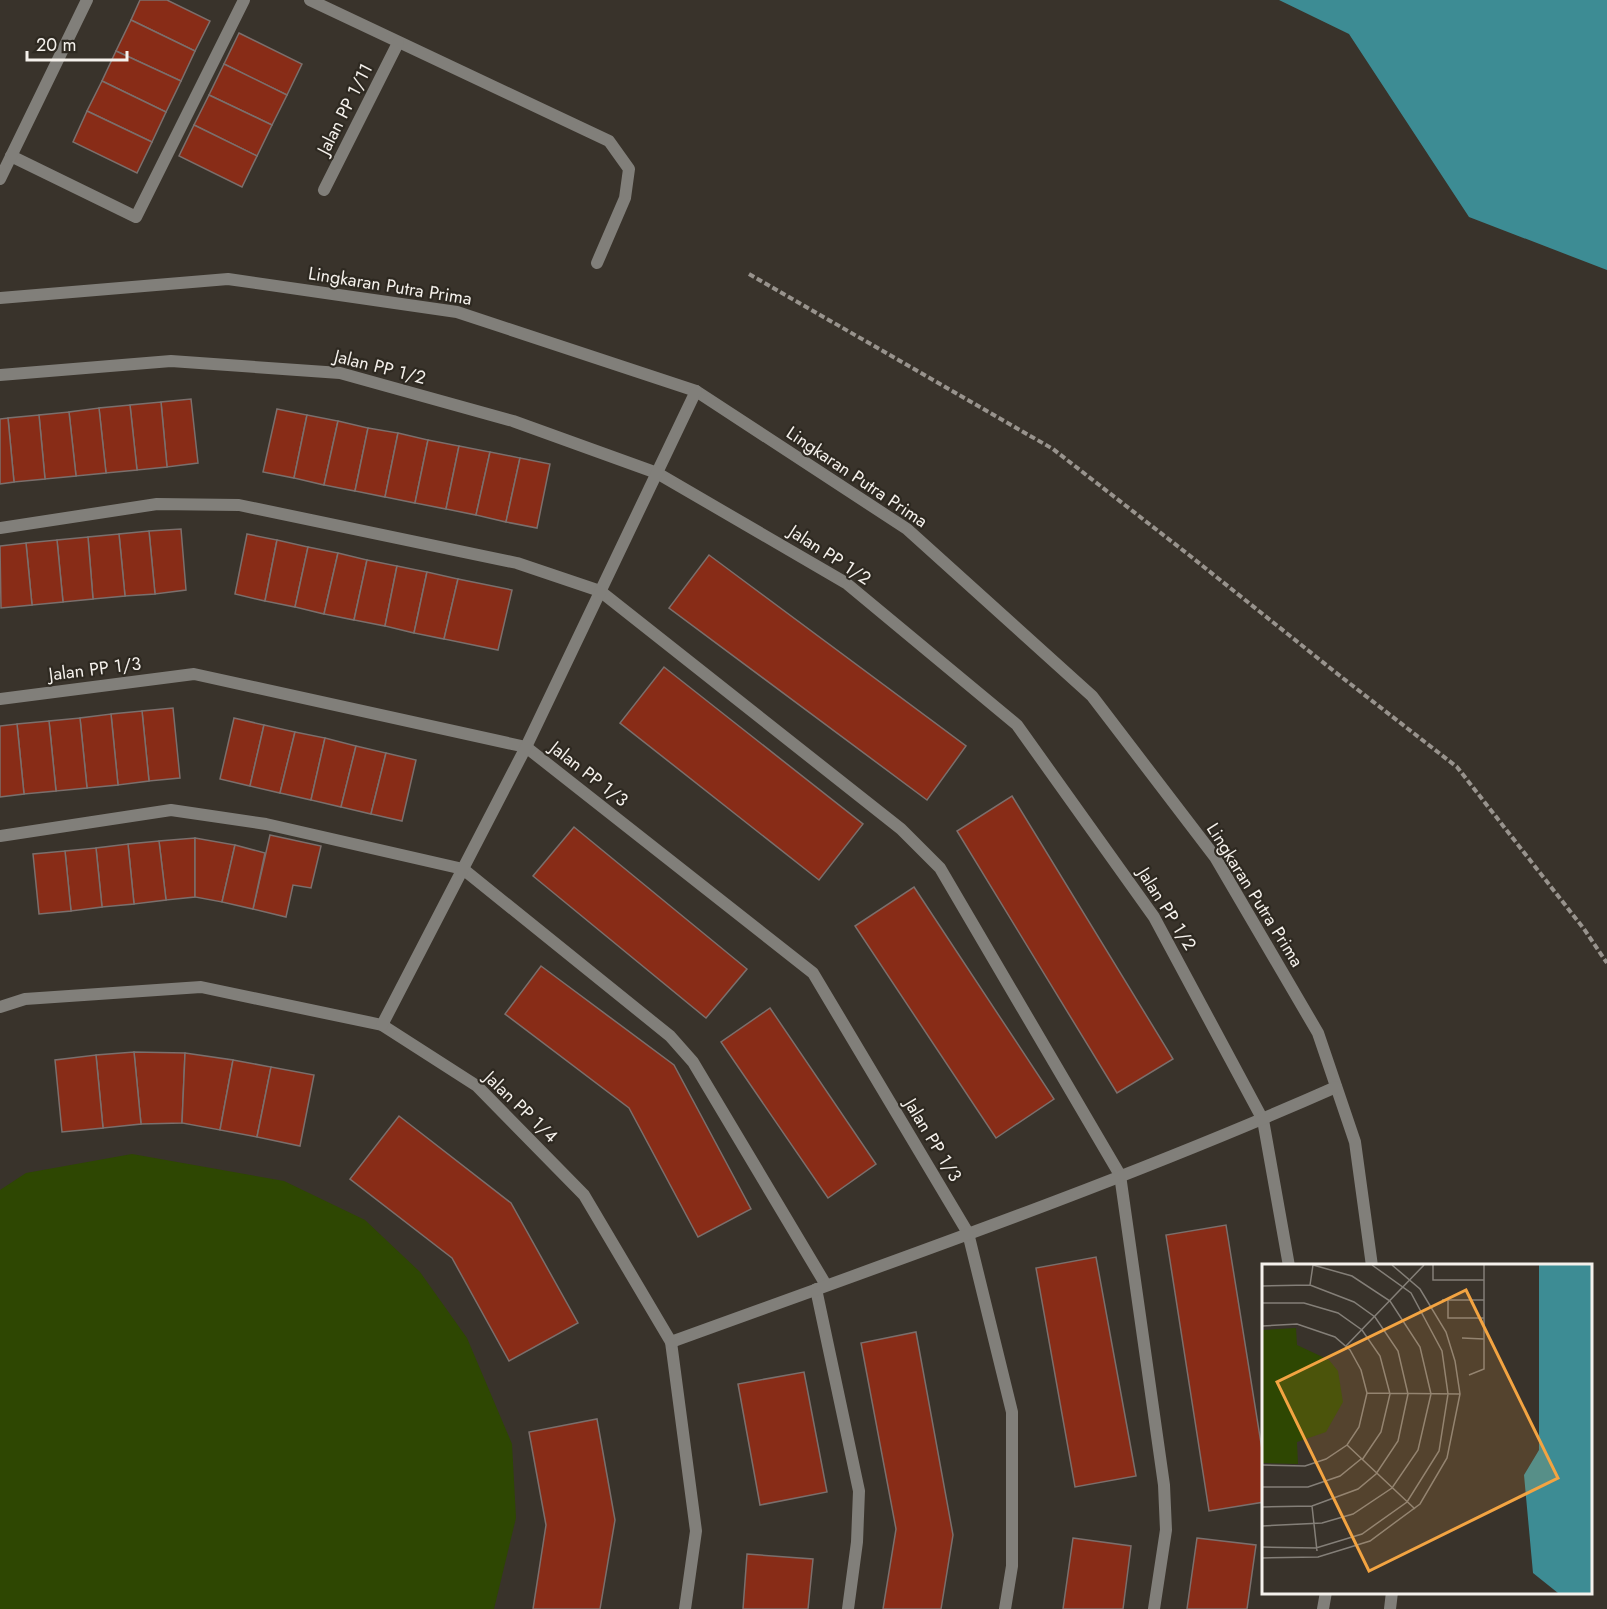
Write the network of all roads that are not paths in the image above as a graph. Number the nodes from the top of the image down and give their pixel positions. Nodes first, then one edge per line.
1 (87, 0) edge
2 (244, 0) edge
3 (310, 0) edge
4 (398, 43) junction
5 (11, 156) junction
6 (0, 179) edge
7 (324, 190) dead end
8 (597, 263) dead end
9 (0, 298) edge
10 (0, 375) edge
11 (696, 391) junction
12 (657, 473) junction
13 (0, 528) edge
14 (600, 591) junction
15 (0, 699) edge
16 (526, 747) junction
17 (0, 836) edge
18 (463, 869) junction
19 (0, 1007) edge
20 (382, 1025) junction
21 (1336, 1087) junction
22 (1263, 1120) junction
23 (1120, 1175) junction
24 (968, 1233) junction
25 (1289, 1264) edge
26 (1372, 1264) edge
27 (821, 1287) junction
28 (671, 1342) junction
29 (1326, 1594) edge
30 (1392, 1594) edge
31 (685, 1609) edge
32 (848, 1609) edge
33 (1005, 1609) edge
34 (1154, 1609) edge
35 (1323, 1609) edge
36 (1390, 1609) edge

1 - 5 street
2 - 5 street
3 - 4 street
4 - 7 street, Jalan PP 1/11
4 - 8 street
5 - 6 street
9 - 11 street, Lingkaran Putra Prima
10 - 12 street, Jalan PP 1/2
11 - 12 street
11 - 21 street, Lingkaran Putra Prima
12 - 14 street
12 - 22 street, Jalan PP 1/2
13 - 14 street
14 - 16 street
14 - 23 street
15 - 16 street, Jalan PP 1/3
16 - 18 street
16 - 24 street, Jalan PP 1/3
17 - 18 street
18 - 20 street
18 - 27 street
19 - 20 street, Jalan PP 1/4
20 - 28 street, Jalan PP 1/4
21 - 22 street
21 - 26 street, Lingkaran Putra Prima
22 - 23 street
22 - 25 street, Jalan PP 1/2
23 - 24 street
23 - 34 street
24 - 27 street
24 - 33 street, Jalan PP 1/3
27 - 28 street
27 - 32 street
28 - 31 street, Jalan PP 1/4
29 - 35 street
30 - 36 street

